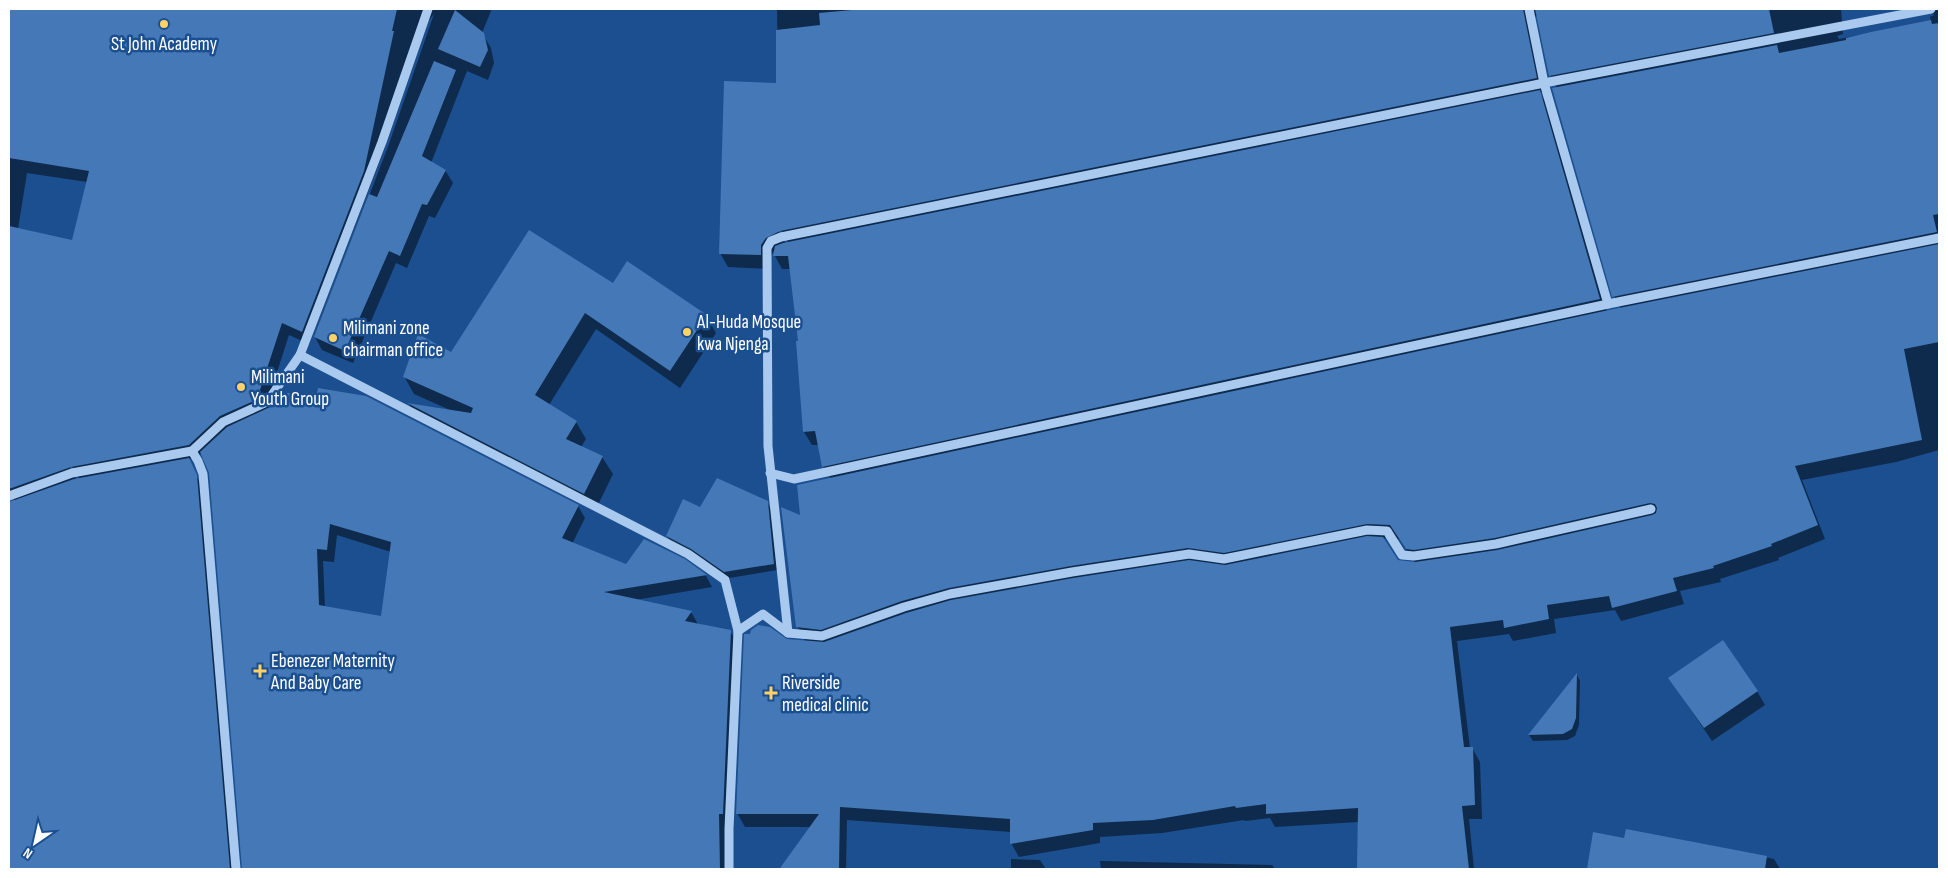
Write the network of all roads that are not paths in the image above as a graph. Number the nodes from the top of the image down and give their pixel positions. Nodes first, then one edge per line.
1 (428, 9) edge
2 (1529, 9) edge
3 (1931, 9) edge
4 (1544, 83) junction
5 (1939, 238) edge
6 (1608, 304) junction
7 (300, 355) junction
8 (192, 451) junction
9 (770, 473) junction
10 (9, 496) edge
11 (1651, 509) dead end
12 (738, 630) junction
13 (788, 633) junction
14 (236, 869) edge
15 (729, 869) edge

1 - 7 street
2 - 4 street
3 - 4 street
4 - 6 street
4 - 9 street
5 - 6 street
6 - 9 street
7 - 8 street
7 - 12 street
8 - 10 street
8 - 14 street
9 - 13 street
11 - 13 street
12 - 13 street
12 - 15 street

